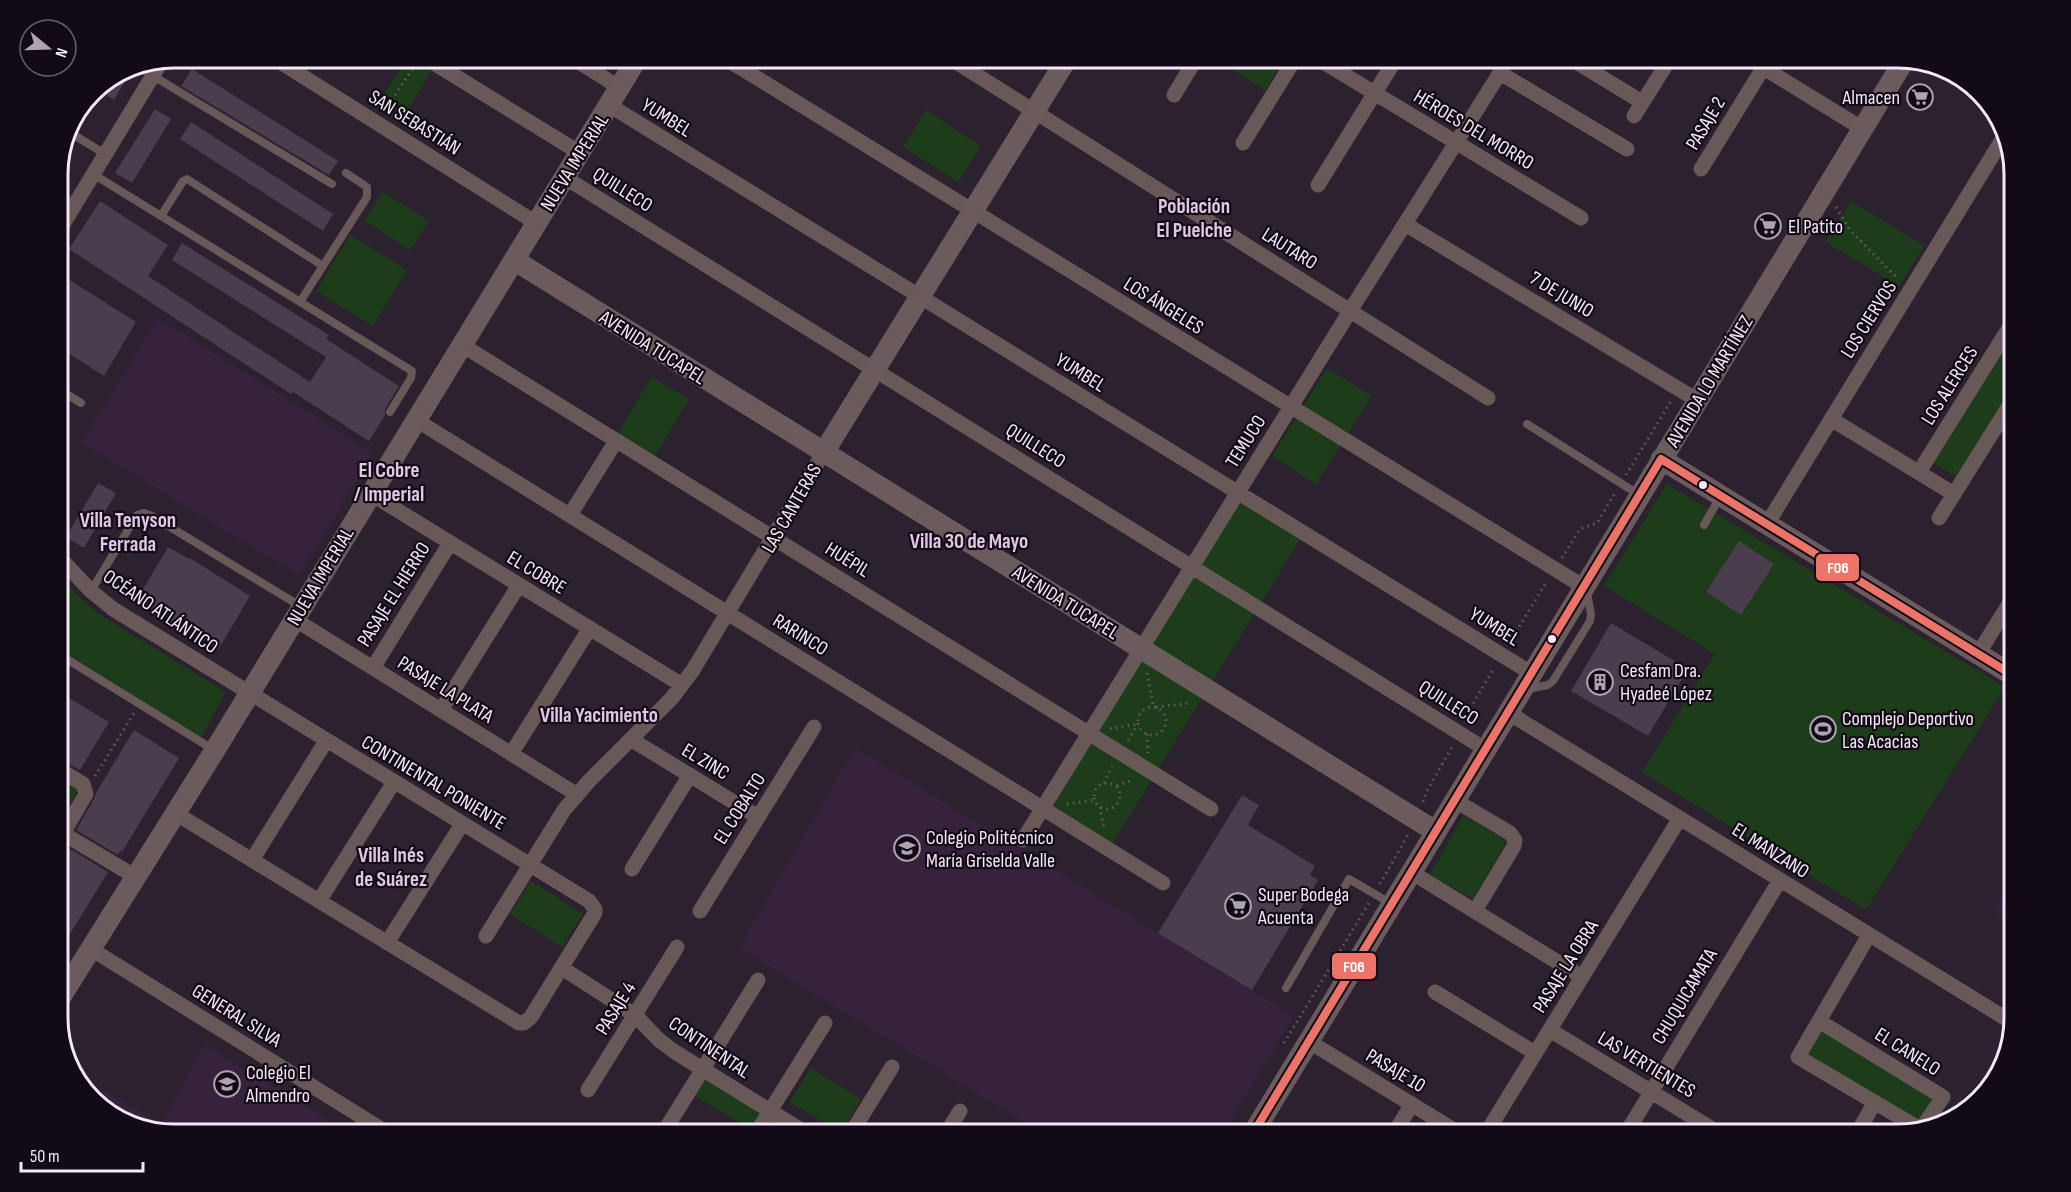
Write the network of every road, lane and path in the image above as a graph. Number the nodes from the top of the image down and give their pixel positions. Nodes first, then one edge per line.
1 (290, 68) edge
2 (415, 68) edge
3 (430, 68) edge
4 (583, 68) edge
5 (631, 68) edge
6 (741, 68) edge
7 (966, 68) edge
8 (1061, 68) edge
9 (1190, 68) edge
10 (1289, 68) edge
11 (1334, 68) edge
12 (1390, 68) edge
13 (1503, 68) edge
14 (1509, 68) edge
15 (1586, 68) edge
16 (1664, 68) edge
17 (1763, 68) edge
18 (1776, 68) edge
19 (1900, 68) edge
20 (157, 69) edge
21 (147, 71) edge
22 (153, 75) junction
23 (1375, 93) junction
24 (1174, 95) dead end
25 (614, 96) junction
26 (1642, 102) junction
27 (1034, 111) junction
28 (1634, 116) dead end
29 (377, 123) junction
30 (1863, 129) junction
31 (75, 135) edge
32 (1243, 143) dead end
33 (1456, 143) junction
34 (1999, 143) edge
35 (1627, 149) dead end
36 (579, 153) junction
37 (105, 154) junction
38 (1701, 169) dead end
39 (346, 173) dead end
40 (93, 174) junction
41 (564, 177) junction
42 (1830, 182) junction
43 (332, 184) dead end
44 (1318, 185) dead end
45 (68, 208) edge
46 (72, 210) junction
47 (973, 210) junction
48 (68, 216) edge
49 (161, 216) junction
50 (1581, 218) dead end
51 (536, 223) junction
52 (1405, 224) junction
53 (514, 260) junction
54 (323, 266) junction
55 (1912, 287) junction
56 (919, 297) junction
57 (300, 302) junction
58 (1350, 310) junction
59 (2003, 337) edge
60 (462, 345) junction
61 (875, 370) junction
62 (1678, 389) junction
63 (68, 395) edge
64 (1488, 398) dead end
65 (1697, 400) junction
66 (81, 403) dead end
67 (1290, 408) junction
68 (390, 411) dead end
69 (2003, 415) edge
70 (1831, 419) junction
71 (416, 420) junction
72 (1527, 424) dead end
73 (616, 441) junction
74 (824, 452) junction
75 (1661, 459) junction
76 (1919, 472) junction
77 (1621, 484) junction
78 (1238, 493) junction
79 (370, 494) junction
80 (1954, 494) junction
81 (1640, 495) junction
82 (1721, 496) junction
83 (570, 515) junction
84 (1939, 518) dead end
85 (1767, 524) junction
86 (1704, 525) dead end
87 (773, 538) junction
88 (450, 543) junction
89 (1192, 566) junction
90 (68, 567) edge
91 (1555, 569) junction
92 (519, 585) junction
93 (1584, 587) junction
94 (91, 591) junction
95 (297, 613) junction
96 (728, 613) junction
97 (2004, 613) edge
98 (590, 628) junction
99 (1142, 649) junction
100 (1978, 654) junction
101 (1501, 655) junction
102 (68, 660) edge
103 (373, 668) junction
104 (2004, 670) edge
105 (1526, 682) junction
106 (682, 686) junction
107 (1211, 692) junction
108 (248, 693) junction
109 (138, 707) dead end
110 (1155, 707) junction
111 (441, 710) junction
112 (1508, 712) junction
113 (1138, 724) junction
114 (814, 727) dead end
115 (1089, 734) junction
116 (1460, 734) junction
117 (632, 740) junction
118 (326, 741) junction
119 (1485, 749) junction
120 (215, 750) junction
121 (511, 754) junction
122 (68, 775) edge
123 (690, 775) junction
124 (393, 782) junction
125 (84, 789) junction
126 (576, 794) junction
127 (1095, 800) junction
128 (1454, 800) junction
129 (1043, 808) junction
130 (1211, 809) dead end
131 (175, 813) junction
132 (758, 817) junction
133 (1680, 819) junction
134 (68, 820) edge
135 (462, 824) junction
136 (1426, 825) junction
137 (68, 837) edge
138 (1023, 840) dead end
139 (252, 860) junction
140 (530, 865) junction
141 (632, 869) dead end
142 (1411, 872) junction
143 (135, 877) junction
144 (1780, 880) junction
145 (1163, 883) dead end
146 (1382, 899) junction
147 (319, 901) junction
148 (700, 911) dead end
149 (1475, 911) junction
150 (1869, 934) junction
151 (486, 936) dead end
152 (387, 943) junction
153 (677, 947) dead end
154 (91, 949) junction
155 (562, 968) junction
156 (1582, 977) junction
157 (758, 980) dead end
158 (68, 986) edge
159 (1286, 988) dead end
160 (1435, 992) dead end
161 (635, 1015) junction
162 (2004, 1017) edge
163 (1819, 1021) junction
164 (825, 1023) dead end
165 (1550, 1030) junction
166 (1308, 1041) junction
167 (1282, 1046) dead end
168 (1535, 1053) junction
169 (892, 1067) dead end
170 (702, 1068) junction
171 (588, 1090) dead end
172 (1651, 1092) junction
173 (1875, 1102) junction
174 (1412, 1104) junction
175 (770, 1111) junction
176 (960, 1111) dead end
177 (1241, 1115) dead end
178 (1927, 1120) edge
179 (373, 1124) edge
180 (669, 1124) edge
181 (762, 1124) edge
182 (791, 1124) edge
183 (857, 1124) edge
184 (952, 1124) edge
185 (1236, 1124) edge
186 (1259, 1124) edge
187 (1400, 1124) edge
188 (1444, 1124) edge
189 (1492, 1124) edge
190 (1632, 1124) edge
191 (1704, 1124) edge
192 (1863, 1124) edge
193 (1912, 1124) edge

1 - 29 street, SAN SEBASTIÁN
2 - 29 path
3 - 36 street
4 - 25 street, YUMBEL
5 - 25 street, NUEVA IMPERIAL
6 - 47 street, LOS ÁNGELES
7 - 27 street, LAUTARO
8 - 27 street, LAS CANTERAS
9 - 24 street
10 - 32 street
11 - 23 street, HÉROES DEL MORRO
12 - 23 street
13 - 33 street, TEMUCO
14 - 35 street
15 - 26 street
16 - 26 street
17 - 38 street, PASAJE 2
18 - 30 street
19 - 30 street, AVENIDA LO MARTÍNEZ
20 - 22 street
21 - 22 lane
22 - 37 street
22 - 43 lane
23 - 33 street, HÉROES DEL MORRO
23 - 44 street
25 - 36 street, NUEVA IMPERIAL
25 - 56 street, YUMBEL
26 - 28 street
27 - 47 street, LAS CANTERAS
27 - 58 street, LAUTARO
29 - 51 street, SAN SEBASTIÁN
30 - 42 street, AVENIDA LO MARTÍNEZ
31 - 37 lane
33 - 50 street, HÉROES DEL MORRO
33 - 52 street, TEMUCO
34 - 55 street, LOS CIERVOS
36 - 41 street, NUEVA IMPERIAL
37 - 40 street
39 - 54 lane
40 - 46 street
40 - 49 lane
41 - 51 street, NUEVA IMPERIAL
41 - 61 street, QUILLECO
42 - 55 path
42 - 65 street, AVENIDA LO MARTÍNEZ
45 - 46 lane
46 - 48 street
47 - 56 street, LAS CANTERAS
47 - 67 street, LOS ÁNGELES
49 - 54 lane
49 - 57 lane
51 - 53 street, NUEVA IMPERIAL
52 - 58 street, TEMUCO
52 - 62 street, 7 DE JUNIO
53 - 60 street, NUEVA IMPERIAL
53 - 74 street, AVENIDA TUCAPEL
54 - 57 lane
55 - 70 street, LOS CIERVOS
56 - 61 street, LAS CANTERAS
56 - 78 street, YUMBEL
57 - 68 lane
58 - 64 street, LAUTARO
58 - 67 street, TEMUCO
59 - 76 street, LOS ALERCES
60 - 71 street, NUEVA IMPERIAL
60 - 73 street, HUÉPIL
61 - 74 street, LAS CANTERAS
61 - 89 street, QUILLECO
62 - 65 street, 7 DE JUNIO
62 - 77 path
63 - 66 lane
65 - 75 street, AVENIDA LO MARTÍNEZ
67 - 78 street, TEMUCO
67 - 91 street, LOS ÁNGELES
69 - 80 street
70 - 76 street
70 - 85 street, LOS CIERVOS
71 - 79 street, NUEVA IMPERIAL
71 - 83 street, RARINCO
72 - 77 lane
73 - 83 street
73 - 87 street, HUÉPIL
74 - 87 street, LAS CANTERAS
74 - 99 street, AVENIDA TUCAPEL
75 - 81 street, AVENIDA LO MARTÍNEZ
75 - 82 street
76 - 80 street
77 - 81 lane
77 - 91 path
78 - 89 street, TEMUCO
78 - 101 street, YUMBEL
79 - 88 street, EL COBRE
79 - 95 street, NUEVA IMPERIAL
80 - 84 street
81 - 93 street, AVENIDA LO MARTÍNEZ
82 - 85 street
82 - 86 lane
83 - 96 street, RARINCO
85 - 100 street
87 - 96 street, LAS CANTERAS
87 - 115 street, HUÉPIL
88 - 92 street, EL COBRE
88 - 103 street, PASAJE EL HIERRO
89 - 99 street, TEMUCO
89 - 116 street, QUILLECO
90 - 94 street, OCÉANO ATLÁNTICO
91 - 93 street, LOS ÁNGELES
91 - 101 path
92 - 98 street, EL COBRE
92 - 111 street
93 - 105 street, AVENIDA LO MARTÍNEZ
94 - 95 lane
94 - 108 street, OCÉANO ATLÁNTICO
95 - 103 street, PASAJE LA PLATA
95 - 108 street, NUEVA IMPERIAL
96 - 106 street, LAS CANTERAS
96 - 129 street, RARINCO
97 - 100 street
98 - 106 street, EL COBRE
98 - 121 street
99 - 107 street, AVENIDA TUCAPEL
99 - 110 path
99 - 115 street, TEMUCO
100 - 104 street
101 - 105 street, YUMBEL
101 - 116 path
102 - 120 lane
103 - 111 street, PASAJE LA PLATA
105 - 112 street, AVENIDA LO MARTÍNEZ
106 - 117 street, LAS CANTERAS
107 - 110 path
107 - 136 street, AVENIDA TUCAPEL
108 - 118 street, CONTINENTAL PONIENTE
108 - 120 street, NUEVA IMPERIAL
109 - 125 path
110 - 113 path
110 - 113 path
111 - 121 street, PASAJE LA PLATA
112 - 119 street, AVENIDA LO MARTÍNEZ
112 - 133 street, EL MANZANO
113 - 115 path
114 - 132 street, EL COBALTO
115 - 129 street, TEMUCO
115 - 130 street, HUÉPIL
116 - 119 street, QUILLECO
116 - 136 path
117 - 123 street, EL ZINC
117 - 126 street, LAS CANTERAS
118 - 124 street, CONTINENTAL PONIENTE
118 - 139 street
119 - 128 street, AVENIDA LO MARTÍNEZ
120 - 131 street, NUEVA IMPERIAL
121 - 126 street, PASAJE LA PLATA
122 - 125 street
123 - 132 street, EL ZINC
123 - 141 street
124 - 135 street, CONTINENTAL PONIENTE
124 - 147 street
125 - 134 street
126 - 140 street, LAS CANTERAS
127 - 127 path
127 - 129 path
128 - 136 street, AVENIDA LO MARTÍNEZ
128 - 149 street
129 - 138 street, TEMUCO
129 - 145 street, RARINCO
131 - 139 street
131 - 143 street, NUEVA IMPERIAL
132 - 148 street, EL COBALTO
133 - 144 street, EL MANZANO
133 - 156 street, PASAJE LA OBRA
135 - 140 street, CONTINENTAL PONIENTE
135 - 152 street
136 - 142 street, AVENIDA LO MARTÍNEZ
136 - 146 path
137 - 143 street
139 - 147 street
140 - 151 street, LAS CANTERAS
140 - 155 street, CONTINENTAL PONIENTE
142 - 146 street, AVENIDA LO MARTÍNEZ
142 - 149 street
143 - 154 street, NUEVA IMPERIAL
144 - 150 street, EL MANZANO
144 - 172 street, CHUQUICAMATA
146 - 159 lane
146 - 166 street, AVENIDA LO MARTÍNEZ
146 - 167 path
147 - 152 street
149 - 156 street
150 - 162 street, EL MANZANO
150 - 163 street, EL CANELO
152 - 155 street
153 - 161 street, PASAJE 4
154 - 158 street, NUEVA IMPERIAL
154 - 179 street, GENERAL SILVA
155 - 161 street, CONTINENTAL
156 - 165 street, PASAJE LA OBRA
157 - 170 street
160 - 168 street
161 - 170 street, CONTINENTAL
161 - 171 street, PASAJE 4
163 - 173 street, EL CANELO
163 - 178 street, EL CANELO
164 - 175 street
165 - 168 street, PASAJE LA OBRA
165 - 172 street, LAS VERTIENTES
166 - 174 street, PASAJE 10
166 - 186 street, AVENIDA LO MARTÍNEZ
168 - 189 street, PASAJE LA OBRA
169 - 183 street
170 - 175 street, CONTINENTAL
170 - 180 street
172 - 190 street, CHUQUICAMATA
172 - 191 street, LAS VERTIENTES
173 - 192 street
173 - 193 street, EL CANELO
174 - 187 street
174 - 188 street, PASAJE 10
175 - 181 street
175 - 182 street, CONTINENTAL
176 - 184 street
177 - 185 path

